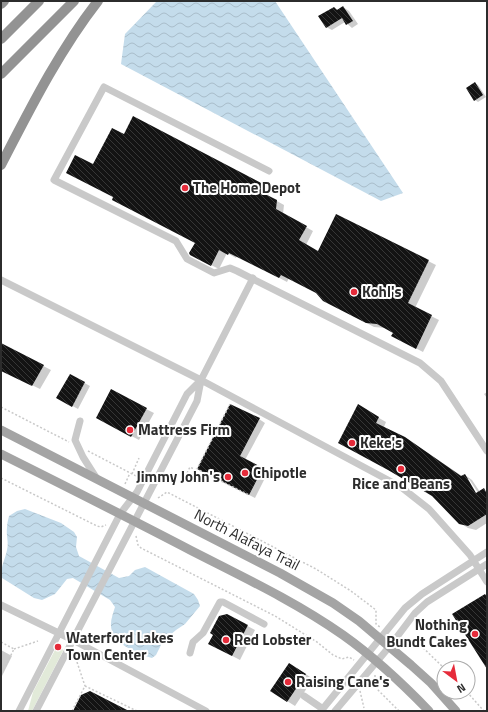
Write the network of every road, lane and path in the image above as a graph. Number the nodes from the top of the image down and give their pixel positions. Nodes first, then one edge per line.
1 (4, 1) edge
2 (39, 1) edge
3 (74, 1) edge
4 (98, 1) edge
5 (1, 4) edge
6 (1, 39) edge
7 (1, 74) edge
8 (1, 165) edge
9 (269, 171) dead end
10 (253, 278) junction
11 (1, 280) edge
12 (201, 380) junction
13 (230, 404) dead end
14 (1, 407) edge
15 (80, 421) dead end
16 (1, 430) edge
17 (79, 447) junction
18 (487, 451) edge
19 (1, 454) edge
20 (139, 458) dead end
21 (197, 469) junction
22 (130, 473) junction
23 (187, 473) dead end
24 (132, 474) junction
25 (138, 477) dead end
26 (1, 478) edge
27 (97, 478) junction
28 (124, 486) dead end
29 (249, 495) dead end
30 (133, 498) junction
31 (158, 498) dead end
32 (144, 503) junction
33 (120, 514) junction
34 (135, 521) junction
35 (106, 525) dead end
36 (136, 536) dead end
37 (487, 552) edge
38 (473, 561) junction
39 (487, 564) edge
40 (479, 569) junction
41 (487, 582) edge
42 (1, 605) edge
43 (264, 624) dead end
44 (59, 633) junction
45 (383, 635) junction
46 (396, 638) junction
47 (73, 640) junction
48 (38, 641) dead end
49 (1, 642) edge
50 (390, 646) junction
51 (14, 649) junction
52 (190, 653) dead end
53 (367, 654) junction
54 (436, 660) edge
55 (376, 661) junction
56 (77, 662) dead end
57 (359, 664) junction
58 (368, 671) junction
59 (1, 675) edge
60 (375, 676) junction
61 (371, 679) dead end
62 (86, 686) junction
63 (364, 686) dead end
64 (304, 696) dead end
65 (474, 700) edge
66 (364, 708) dead end
67 (322, 710) edge
68 (19, 711) edge
69 (36, 711) edge
70 (72, 711) edge
71 (137, 711) edge
72 (205, 711) edge
73 (335, 711) edge
74 (399, 711) edge
75 (428, 711) edge
76 (456, 711) edge
77 (484, 711) edge

1 - 5 highway
2 - 6 highway
3 - 7 highway
4 - 8 highway
9 - 10 street
10 - 12 street
10 - 18 street
11 - 12 street
12 - 30 street
12 - 32 street
12 - 38 street
13 - 21 path
14 - 17 path
15 - 17 street
16 - 27 main road, North Alafaya Trail
17 - 22 path
17 - 27 street
19 - 33 main road
20 - 24 path
21 - 23 path
21 - 29 path
22 - 24 path
22 - 28 path
24 - 25 path
26 - 35 path
27 - 30 main road, North Alafaya Trail
30 - 32 main road, North Alafaya Trail
30 - 33 street
31 - 45 path
32 - 34 street
32 - 45 main road, North Alafaya Trail
33 - 34 main road
33 - 44 street
34 - 47 street
34 - 53 main road
36 - 57 path
37 - 38 street
38 - 40 street
38 - 45 street
39 - 40 street
40 - 41 street
40 - 46 street
42 - 44 street
43 - 52 street
44 - 47 street
44 - 68 street
45 - 50 main road, North Alafaya Trail
45 - 53 street
46 - 50 street
46 - 54 path
47 - 69 street
47 - 72 street
48 - 51 path
49 - 51 path
50 - 55 street
50 - 76 main road, North Alafaya Trail
51 - 59 path
53 - 55 main road
53 - 57 street
55 - 58 street
55 - 75 main road
56 - 62 path
57 - 67 street
58 - 60 path
58 - 73 street
60 - 61 path
60 - 74 path
62 - 70 path
62 - 71 path
63 - 66 path
64 - 67 street
65 - 77 path

